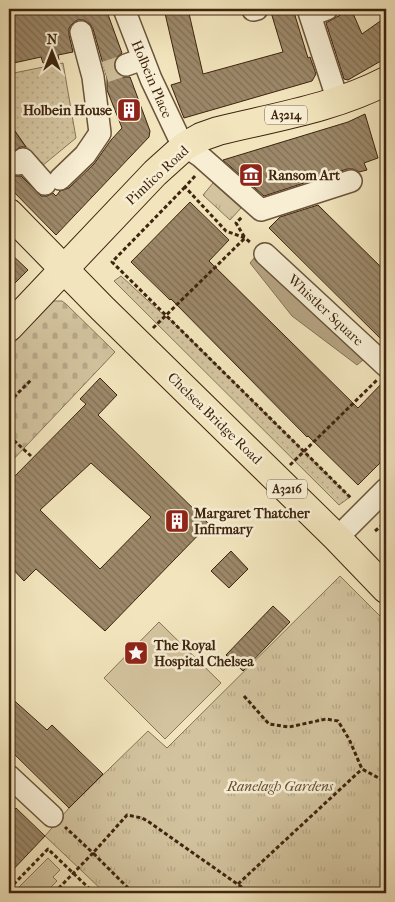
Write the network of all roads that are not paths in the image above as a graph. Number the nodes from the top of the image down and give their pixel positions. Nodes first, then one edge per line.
1 (124, 9) edge
2 (315, 11) edge
3 (81, 32) dead end
4 (386, 81) edge
5 (338, 101) junction
6 (185, 146) junction
7 (18, 164) dead end
8 (351, 181) dead end
9 (9, 213) edge
10 (265, 254) road end
11 (64, 269) junction
12 (10, 323) edge
13 (383, 372) edge
14 (386, 489) edge
15 (337, 538) junction
16 (386, 589) edge
17 (13, 788) edge
18 (52, 816) road end

1 - 6 street, Holbein Place
2 - 5 street
3 - 7 street
4 - 5 main road, Pimlico Road / A3214
5 - 6 main road, Pimlico Road / A3214
6 - 8 street
6 - 11 main road, Pimlico Road / A3214
9 - 11 main road, A3216
10 - 13 street, Whistler Square
11 - 12 main road, Pimlico Road
11 - 15 main road, Chelsea Bridge Road / A3216
14 - 15 street
15 - 16 main road, Chelsea Bridge Road / A3216
17 - 18 street

